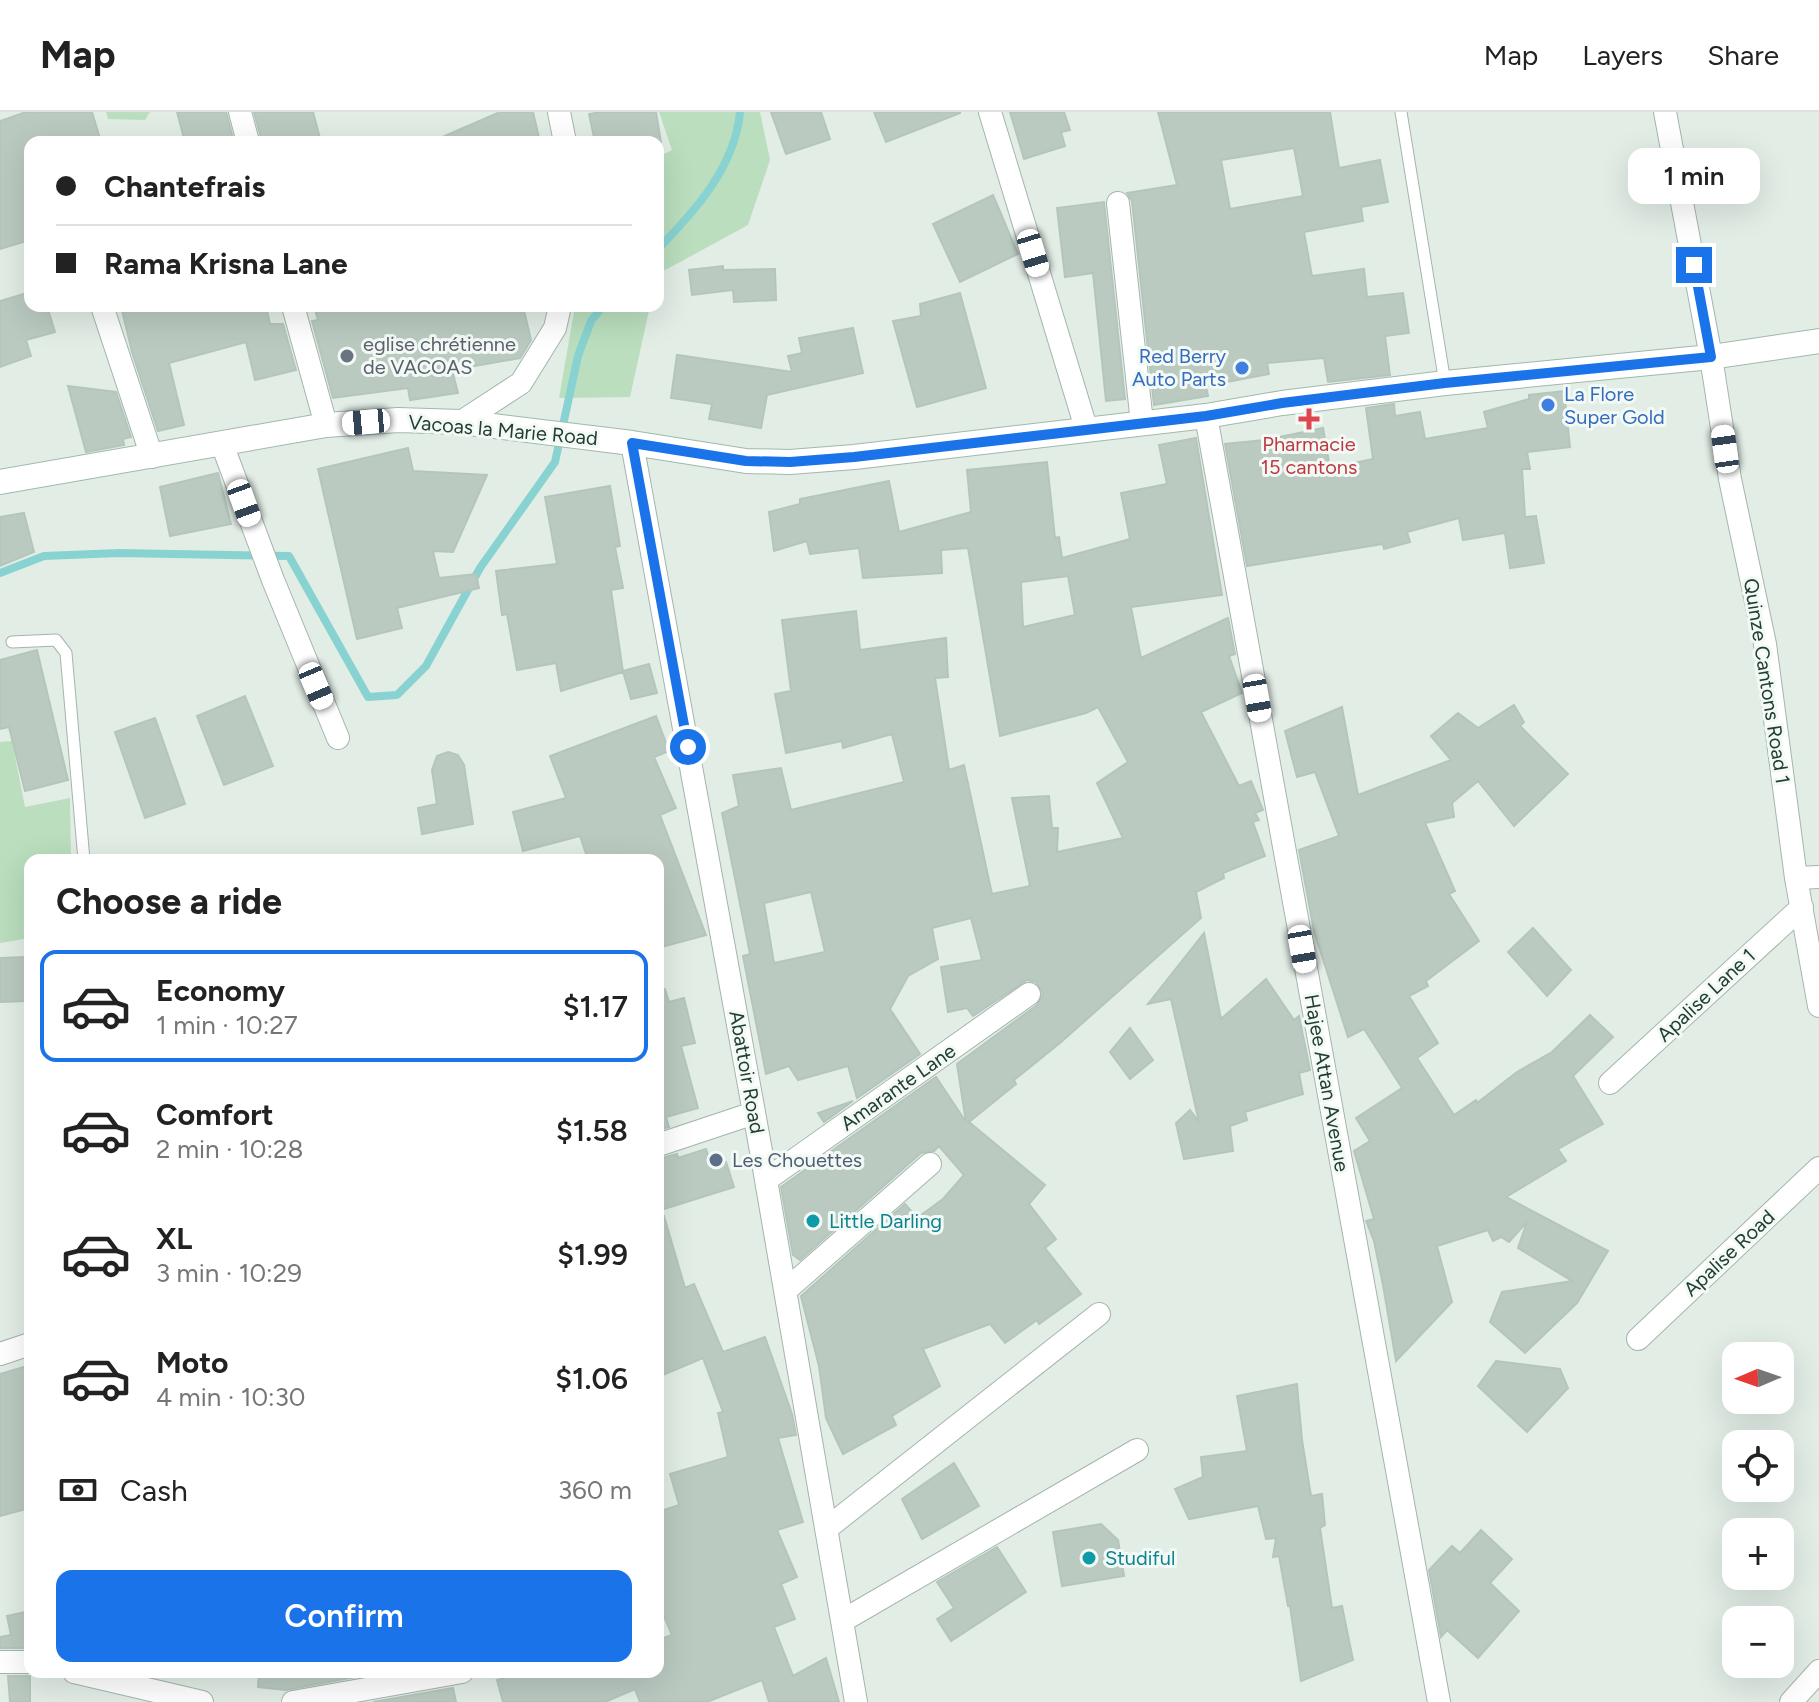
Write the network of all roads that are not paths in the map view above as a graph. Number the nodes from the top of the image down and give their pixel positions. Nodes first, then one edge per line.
1 (240, 112) edge
2 (559, 112) edge
3 (990, 112) edge
4 (1401, 112) edge
5 (1665, 112) edge
6 (246, 136) edge
7 (564, 136) edge
8 (1118, 203) dead end
9 (104, 312) edge
10 (295, 312) edge
11 (559, 312) edge
12 (1819, 341) edge
13 (1711, 357) junction
14 (1445, 383) junction
15 (1206, 416) junction
16 (461, 422) junction
17 (1142, 423) junction
18 (326, 425) junction
19 (1086, 428) junction
20 (632, 443) junction
21 (222, 444) junction
22 (152, 457) junction
23 (0, 482) edge
24 (12, 642) dead end
25 (338, 738) dead end
26 (83, 854) edge
27 (1819, 877) edge
28 (1796, 878) junction
29 (1802, 907) junction
30 (1029, 994) dead end
31 (1819, 1006) edge
32 (1610, 1083) dead end
33 (754, 1113) junction
34 (664, 1143) edge
35 (930, 1164) dead end
36 (1819, 1168) edge
37 (766, 1180) junction
38 (785, 1291) junction
39 (1099, 1314) dead end
40 (1638, 1339) dead end
41 (24, 1346) edge
42 (0, 1354) edge
43 (1137, 1450) dead end
44 (826, 1529) junction
45 (842, 1621) junction
46 (0, 1662) edge
47 (24, 1662) edge
48 (1819, 1671) edge
49 (100, 1678) edge
50 (415, 1678) edge
51 (330, 1689) edge
52 (202, 1702) edge
53 (293, 1702) edge
54 (856, 1702) edge
55 (1439, 1702) edge
56 (1791, 1702) edge

1 - 6 street
2 - 7 street
3 - 19 street
4 - 14 lane
5 - 13 street, Quinze Cantons Road 1
8 - 17 street
9 - 22 street
10 - 18 street
11 - 16 street
12 - 13 main road, Vacoas la Marie Road
13 - 14 main road, Vacoas la Marie Road
13 - 28 street, Quinze Cantons Road 1
14 - 15 main road, Vacoas la Marie Road
15 - 17 main road, Vacoas la Marie Road
15 - 55 street, Hajee Attan Avenue
16 - 18 main road, Vacoas la Marie Road
16 - 20 main road, Vacoas la Marie Road
17 - 19 main road, Vacoas la Marie Road
18 - 21 main road, Vacoas la Marie Road
19 - 20 main road, Vacoas la Marie Road
20 - 33 street, Abattoir Road
21 - 22 main road, Vacoas la Marie Road
21 - 25 street
22 - 23 main road, Vacoas la Marie Road
24 - 26 lane
27 - 28 street
28 - 29 street, Quinze Cantons Road 1
29 - 31 street, Quinze Cantons Road 1
29 - 32 street, Apalise Lane 1
30 - 37 street, Amarante Lane
33 - 34 street
33 - 37 street, Abattoir Road
35 - 38 street
36 - 40 street, Apalise Road
37 - 38 street, Abattoir Road
38 - 44 street, Abattoir Road
39 - 44 street
41 - 42 street
43 - 45 street
44 - 45 street, Abattoir Road
45 - 54 street, Abattoir Road
46 - 47 street
48 - 56 street
49 - 52 street
50 - 51 street
51 - 53 street

